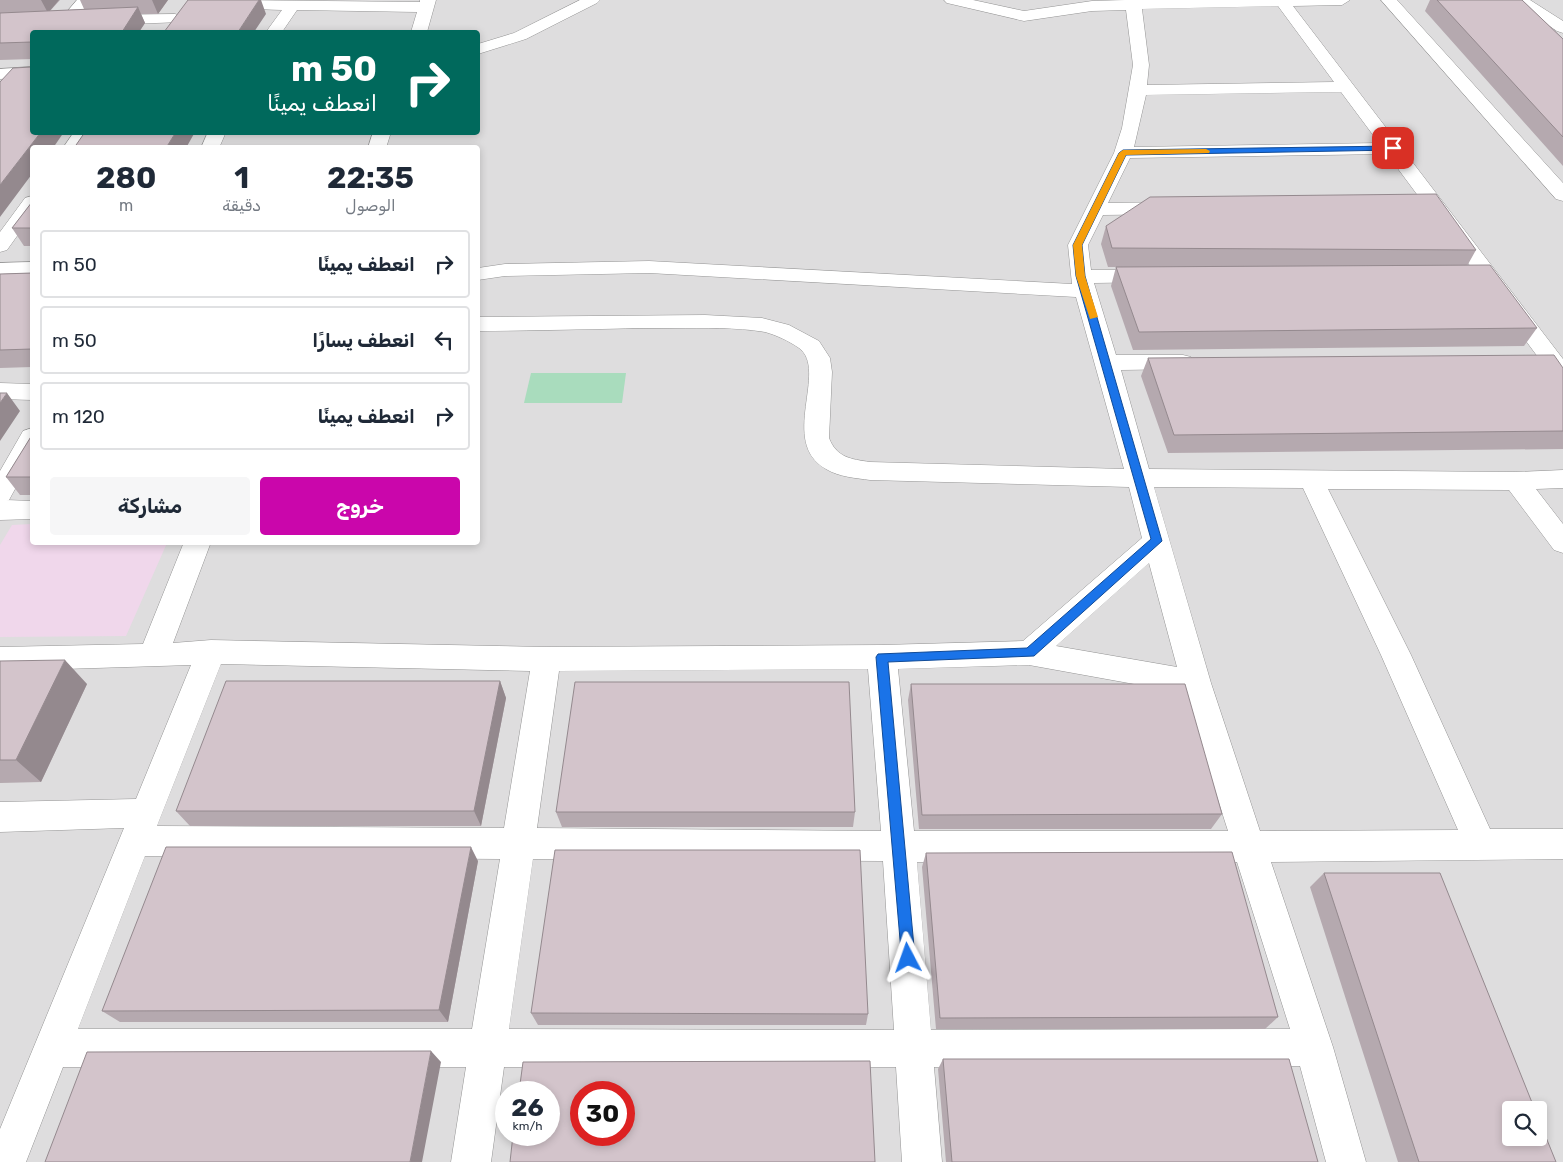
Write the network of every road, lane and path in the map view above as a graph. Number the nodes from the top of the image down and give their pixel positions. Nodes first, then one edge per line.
1 (85, 0) edge
2 (592, 0) edge
3 (952, 0) edge
4 (1342, 0) edge
5 (1389, 0) edge
6 (1519, 0) edge
7 (1282, 1) edge
8 (295, 3) edge
9 (426, 3) edge
10 (1134, 3) edge
11 (186, 5) edge
12 (206, 5) edge
13 (175, 19) junction
14 (68, 20) junction
15 (48, 21) edge
16 (1563, 28) edge
17 (165, 30) edge
18 (275, 30) edge
19 (419, 30) edge
20 (480, 48) edge
21 (16, 73) edge
22 (1347, 88) junction
23 (0, 90) edge
24 (1138, 90) junction
25 (1393, 148) junction
26 (1123, 153) junction
27 (1563, 195) edge
28 (30, 205) edge
29 (1415, 205) edge
30 (1435, 205) junction
31 (1186, 208) edge
32 (1096, 209) junction
33 (0, 246) edge
34 (30, 268) edge
35 (0, 269) edge
36 (480, 274) edge
37 (1457, 274) edge
38 (1487, 274) junction
39 (1170, 276) edge
40 (1083, 284) junction
41 (480, 324) edge
42 (1523, 361) edge
43 (1206, 362) edge
44 (1107, 363) junction
45 (1558, 368) edge
46 (0, 391) edge
47 (30, 392) edge
48 (30, 440) edge
49 (1137, 478) junction
50 (1563, 478) edge
51 (1311, 480) junction
52 (1516, 481) junction
53 (0, 493) edge
54 (0, 510) edge
55 (30, 510) edge
56 (1156, 541) junction
57 (1563, 543) edge
58 (197, 545) edge
59 (211, 652) junction
60 (1030, 652) junction
61 (153, 656) junction
62 (882, 657) junction
63 (0, 659) edge
64 (546, 659) junction
65 (1196, 683) junction
66 (0, 817) edge
67 (141, 827) junction
68 (518, 843) junction
69 (1563, 844) edge
70 (1481, 845) junction
71 (899, 847) junction
72 (1250, 848) junction
73 (488, 1047) junction
74 (1314, 1047) junction
75 (52, 1048) junction
76 (914, 1050) junction
77 (6, 1162) edge
78 (471, 1162) edge
79 (922, 1162) edge
80 (1346, 1162) edge

1 - 14 street
2 - 20 street
3 - 10 street
4 - 7 street
5 - 27 street
6 - 16 street
7 - 10 street
7 - 22 street
8 - 9 street
8 - 12 street
8 - 18 street
9 - 19 street
10 - 24 street
11 - 13 street
13 - 14 street
13 - 17 street
14 - 15 street
21 - 23 street
22 - 24 street
22 - 25 street
24 - 26 street
25 - 26 street
25 - 30 street
26 - 32 street
28 - 33 street
29 - 30 street
30 - 38 street
31 - 32 street
32 - 40 street
34 - 35 street
36 - 40 street
37 - 38 street
38 - 45 street
39 - 40 street
40 - 44 street
41 - 49 street
42 - 45 street
43 - 44 street
44 - 49 street
46 - 47 street
48 - 53 street
49 - 51 street
49 - 56 street
50 - 52 street
51 - 52 street
51 - 70 street
52 - 57 street
54 - 55 street
56 - 60 street
56 - 65 street
58 - 61 street
59 - 61 street
59 - 64 street
59 - 67 street
60 - 62 street
60 - 65 street
61 - 63 street
62 - 64 street
62 - 71 street
64 - 68 street
65 - 72 street
66 - 67 street
67 - 68 street
67 - 75 street
68 - 71 street
68 - 73 street
69 - 70 street
70 - 72 street
71 - 72 street
71 - 76 street
72 - 74 street
73 - 75 street
73 - 76 street
73 - 78 street
74 - 76 street
74 - 80 street
75 - 77 street
76 - 79 street

